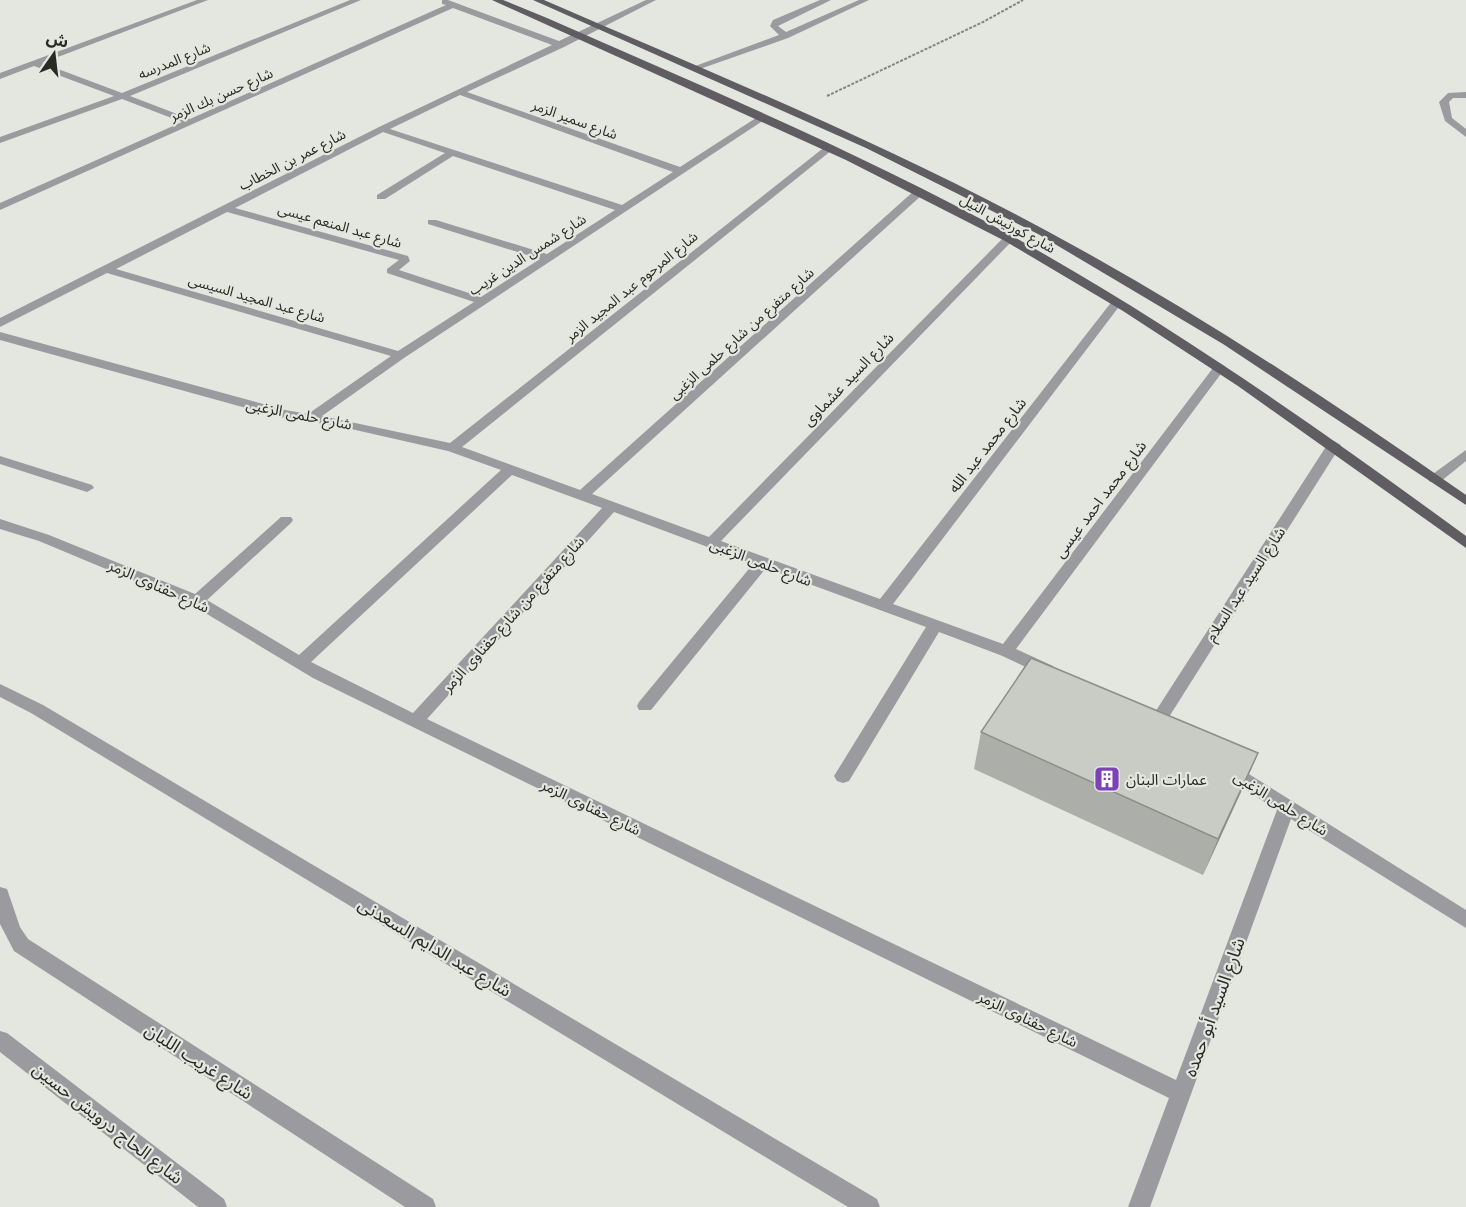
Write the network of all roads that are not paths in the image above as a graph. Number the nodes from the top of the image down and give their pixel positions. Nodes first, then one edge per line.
1 (204, 0) edge
2 (357, 0) edge
3 (440, 0) edge
4 (496, 0) edge
5 (537, 0) edge
6 (652, 0) edge
7 (827, 0) edge
8 (865, 0) edge
9 (453, 5) junction
10 (600, 27) junction
11 (579, 36) junction
12 (784, 36) junction
13 (561, 45) junction
14 (34, 63) junction
15 (694, 68) junction
16 (0, 76) edge
17 (459, 92) junction
18 (1466, 95) edge
19 (120, 97) junction
20 (762, 118) junction
21 (190, 123) junction
22 (382, 129) junction
23 (1466, 134) edge
24 (0, 140) edge
25 (829, 148) junction
26 (453, 152) junction
27 (681, 171) junction
28 (919, 192) junction
29 (381, 197) dead end
30 (0, 207) edge
31 (225, 208) junction
32 (623, 209) junction
33 (432, 222) dead end
34 (1008, 239) junction
35 (549, 258) junction
36 (105, 269) junction
37 (483, 301) junction
38 (1117, 302) junction
39 (0, 323) edge
40 (0, 336) edge
41 (400, 355) junction
42 (1220, 367) junction
43 (310, 418) junction
44 (1334, 445) junction
45 (452, 448) junction
46 (1466, 454) edge
47 (0, 460) edge
48 (509, 470) junction
49 (1435, 479) junction
50 (87, 488) dead end
51 (582, 496) junction
52 (1466, 501) edge
53 (611, 507) junction
54 (286, 520) dead end
55 (0, 524) edge
56 (711, 543) junction
57 (1466, 543) edge
58 (762, 563) junction
59 (197, 601) junction
60 (882, 607) junction
61 (934, 627) junction
62 (1006, 651) junction
63 (300, 663) junction
64 (1064, 678) edge
65 (0, 690) edge
66 (645, 706) dead end
67 (415, 722) junction
68 (1156, 724) edge
69 (1217, 762) edge
70 (843, 776) dead end
71 (1287, 807) junction
72 (0, 895) edge
73 (1466, 920) edge
74 (0, 1040) edge
75 (1182, 1094) junction
76 (216, 1207) edge
77 (425, 1207) edge
78 (869, 1207) edge
79 (1139, 1207) edge

1 - 14 street
2 - 19 street, شارع المدرسه
3 - 9 street
4 - 11 main road, شارع كورنيش النيل
5 - 10 main road, شارع كورنيش النيل
6 - 10 street, شارع عمر بن الخطاب
7 - 12 street
8 - 12 street
9 - 13 street
9 - 21 street, شارع حسن بك الزمر
10 - 11 street, شارع عمر بن الخطاب
10 - 15 main road, شارع كورنيش النيل
11 - 13 street, شارع عمر بن الخطاب
11 - 20 main road, شارع كورنيش النيل
12 - 15 street
13 - 17 street, شارع عمر بن الخطاب
14 - 16 street
14 - 19 street
15 - 49 main road, شارع كورنيش النيل
17 - 22 street, شارع عمر بن الخطاب
17 - 27 street, شارع سمير الزمر
18 - 23 street
19 - 21 street
19 - 24 street, شارع المدرسه
20 - 25 main road, شارع كورنيش النيل
20 - 27 street, شارع شمس الدين غريب
21 - 30 street, شارع حسن بك الزمر
22 - 26 street
22 - 31 street, شارع عمر بن الخطاب
25 - 28 main road, شارع كورنيش النيل
25 - 45 street, شارع المرحوم عبد المجيد الزمر
26 - 29 street
26 - 32 street
27 - 32 street, شارع شمس الدين غريب
28 - 34 main road, شارع كورنيش النيل
28 - 51 street, شارع متفرع من شارع حلمى الزغبى
31 - 36 street, شارع عمر بن الخطاب
31 - 37 street, شارع عبد المنعم عيسى
32 - 35 street, شارع شمس الدين غريب
33 - 35 street
34 - 38 main road, شارع كورنيش النيل
34 - 56 street, شارع السيد عشماوى
35 - 37 street, شارع شمس الدين غريب
36 - 39 street, شارع عمر بن الخطاب
36 - 41 street, شارع عبد المجيد السيسى
37 - 41 street, شارع شمس الدين غريب
38 - 42 main road, شارع كورنيش النيل
38 - 60 street, شارع محمد عبد الله
40 - 43 street, شارع حلمى الزغبى
41 - 43 street, شارع شمس الدين غريب
42 - 44 main road, شارع كورنيش النيل
42 - 62 street, شارع محمد احمد عيسى
43 - 45 street, شارع حلمى الزغبى
44 - 57 main road, شارع كورنيش النيل
44 - 68 street, شارع السيد عبد السلام
45 - 48 street, شارع حلمى الزغبى
46 - 49 street
47 - 50 street
48 - 51 street, شارع حلمى الزغبى
48 - 63 street
49 - 52 main road, شارع كورنيش النيل
51 - 53 street, شارع حلمى الزغبى
53 - 56 street, شارع حلمى الزغبى
53 - 67 street, شارع متفرع من شارع حفناوى الزمر
54 - 59 street
55 - 59 street, شارع حفناوى الزمر
56 - 58 street, شارع حلمى الزغبى
58 - 60 street, شارع حلمى الزغبى
58 - 66 street
59 - 63 street, شارع حفناوى الزمر
60 - 61 street, شارع حلمى الزغبى
61 - 62 street, شارع حلمى الزغبى
61 - 70 street
62 - 64 street, شارع حلمى الزغبى
63 - 67 street, شارع حفناوى الزمر
65 - 78 street, شارع عبد الدايم السعدنى
67 - 75 street, شارع حفناوى الزمر
69 - 71 street, شارع حلمى الزغبى
71 - 73 street, شارع حلمى الزغبى
71 - 75 street, شارع السيد أبو حمده
72 - 77 street, شارع غريب اللبان
74 - 76 street, شارع الحاج درويش حسين
75 - 79 street, شارع السيد أبو حمده

